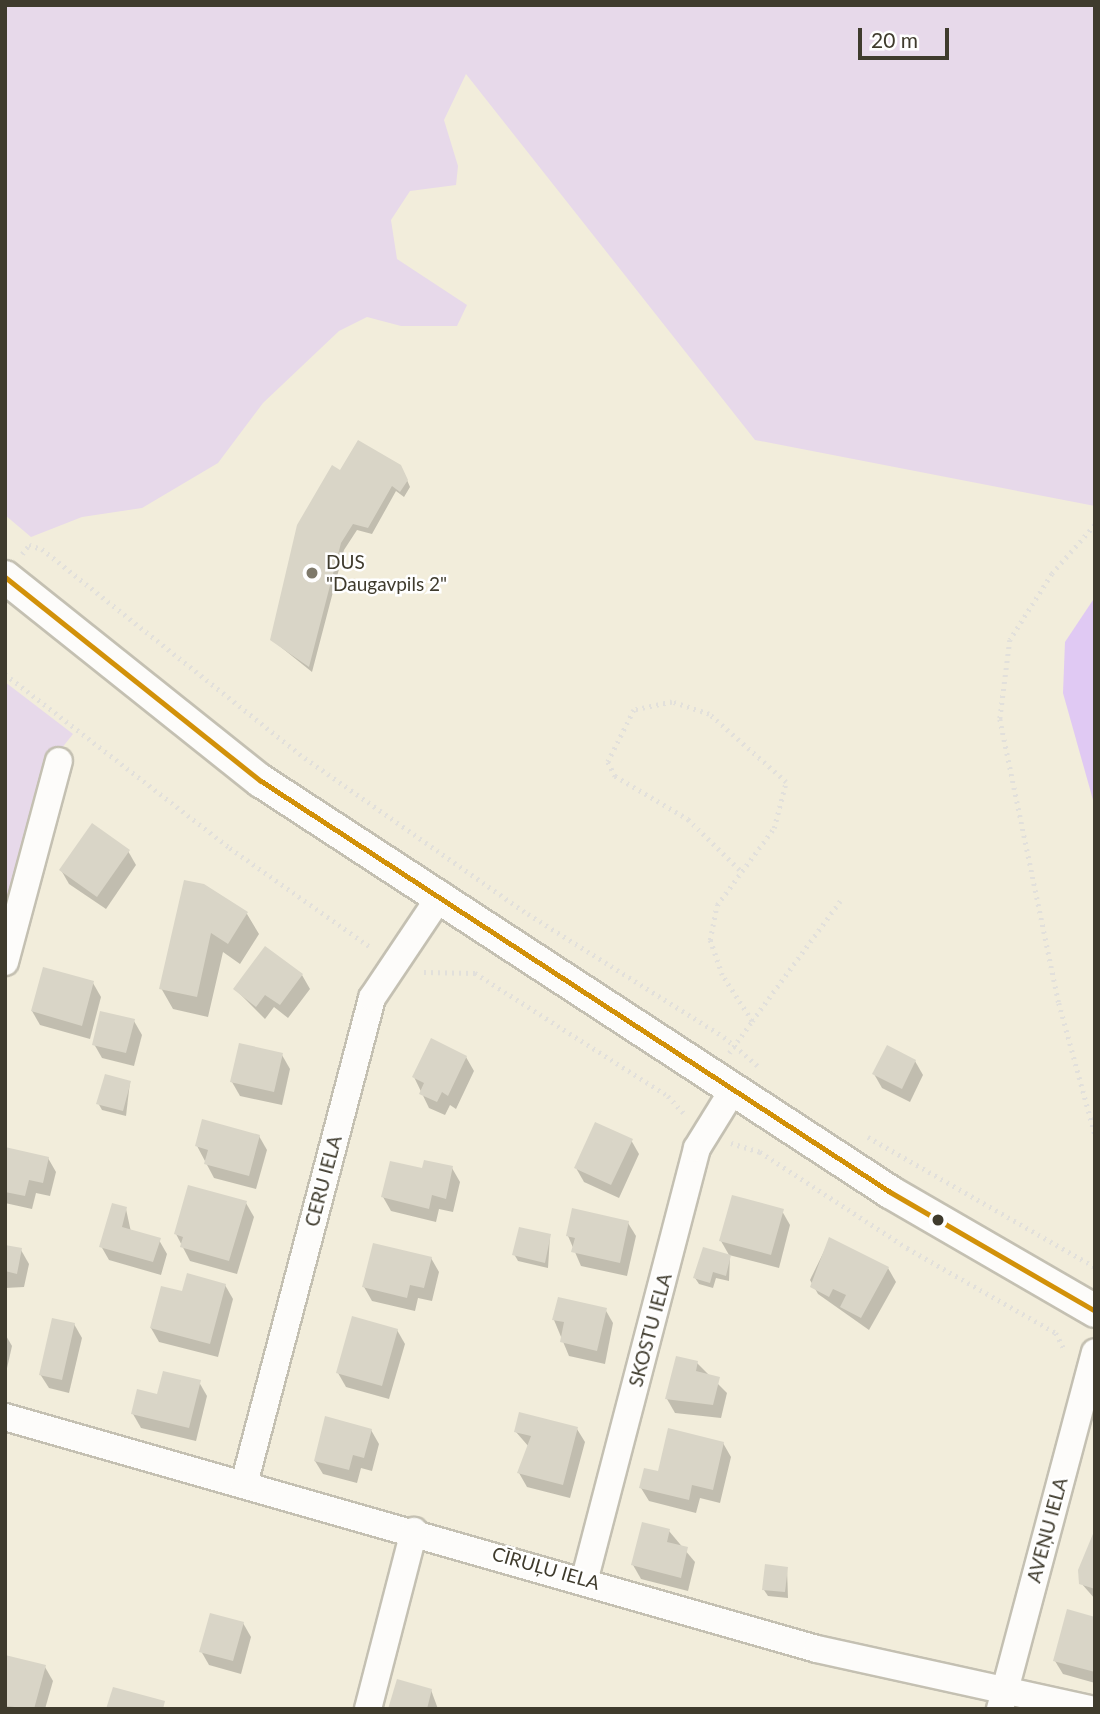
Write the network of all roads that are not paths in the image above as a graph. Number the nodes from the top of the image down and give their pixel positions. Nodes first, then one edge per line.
1 (5, 577) edge
2 (58, 761) dead end
3 (441, 895) junction
4 (5, 962) edge
5 (723, 1084) junction
6 (1095, 1311) edge
7 (1095, 1352) edge
8 (5, 1417) edge
9 (244, 1484) junction
10 (414, 1531) junction
11 (585, 1578) junction
12 (1003, 1699) edge
13 (368, 1709) edge
14 (1089, 1709) edge

1 - 3 street
2 - 4 street
3 - 5 street
3 - 9 street, CERU IELA
5 - 6 street
5 - 11 street, SKOSTU IELA
7 - 12 street, AVEŅU IELA
8 - 9 street, CĪRUĻU IELA
9 - 10 street, CĪRUĻU IELA
10 - 11 street, CĪRUĻU IELA
10 - 13 street
11 - 12 street, CĪRUĻU IELA
12 - 14 street, CĪRUĻU IELA

